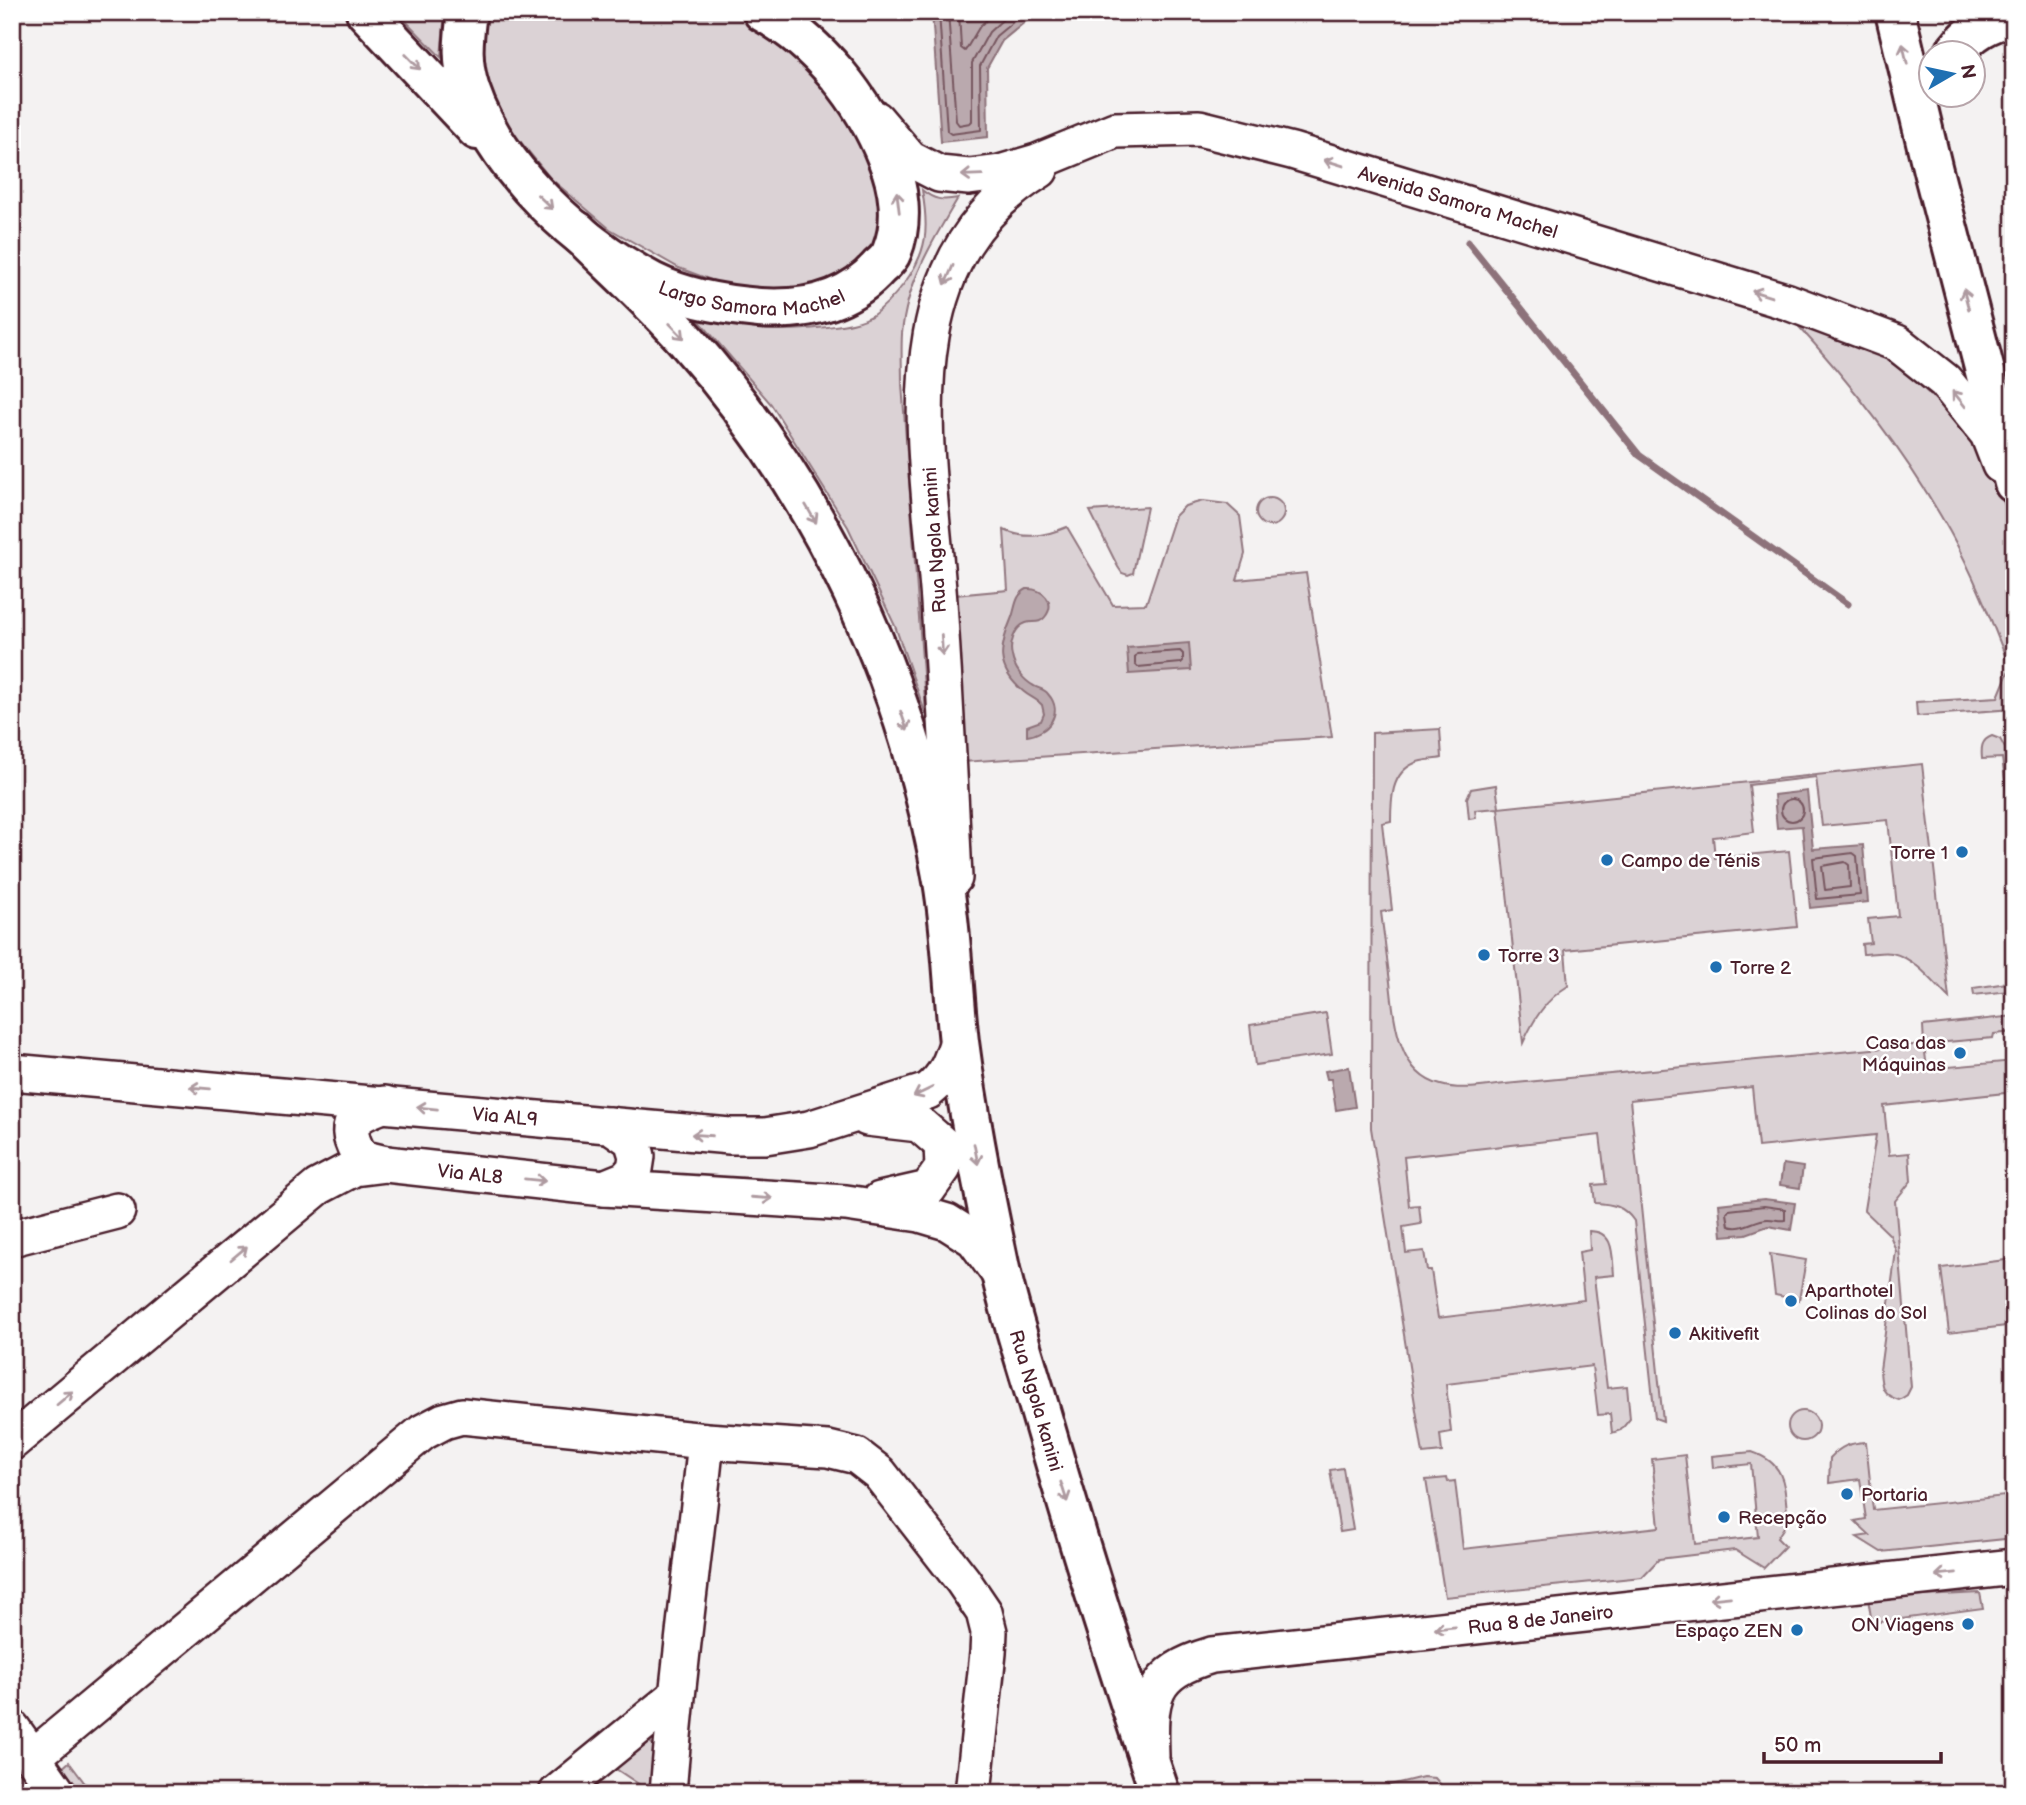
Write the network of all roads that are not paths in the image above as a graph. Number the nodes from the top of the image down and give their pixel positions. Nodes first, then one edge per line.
1 (366, 12) edge
2 (467, 12) edge
3 (763, 12) edge
4 (1895, 12) edge
5 (2014, 15) edge
6 (1966, 38) edge
7 (851, 90) junction
8 (1934, 108) edge
9 (1082, 144) junction
10 (508, 163) junction
11 (1933, 171) junction
12 (577, 230) junction
13 (2014, 483) edge
14 (2014, 501) edge
15 (956, 998) junction
16 (959, 1038) junction
17 (12, 1072) edge
18 (386, 1104) junction
19 (846, 1117) junction
20 (610, 1125) junction
21 (386, 1164) junction
22 (604, 1188) junction
23 (846, 1203) junction
24 (117, 1211) dead end
25 (12, 1238) edge
26 (1001, 1276) junction
27 (706, 1441) junction
28 (12, 1442) edge
29 (2014, 1567) edge
30 (676, 1696) junction
31 (12, 1728) edge
32 (33, 1757) junction
33 (1156, 1780) edge
34 (58, 1793) edge
35 (557, 1793) edge
36 (668, 1793) edge
37 (973, 1793) edge

1 -> 10 main road
2 - 10 main road, Largo Samora Machel
3 - 7 main road, Largo Samora Machel
11 -> 4 main road
5 - 6 main road
9 -> 7 street, Avenida Samora Machel
12 -> 7 main road, Largo Samora Machel
8 - 11 main road
14 -> 9 street, Avenida Samora Machel
9 -> 15 street, Rua Ngola kanini
10 -> 12 main road, Largo Samora Machel
13 -> 11 main road
12 -> 15 main road, Rua Ngola kanini
15 - 16 main road, Rua Ngola kanini
16 -> 19 street, Via AL9
16 -> 26 main road, Rua Ngola kanini
18 -> 17 street, Via AL9
20 -> 18 street, Via AL9
18 - 21 street
19 -> 20 street, Via AL9
19 - 23 street
20 - 22 street
21 -> 22 street, Via AL8
28 -> 21 street, Via AL8
22 -> 23 street, Via AL8
23 - 26 street, Via AL8
24 - 25 street
26 -> 33 main road, Rua Ngola kanini
27 - 30 street
27 - 32 street
27 - 37 street
29 -> 33 street, Rua 8 de Janeiro
30 - 35 street
30 - 36 street
31 - 32 street
32 - 34 street

